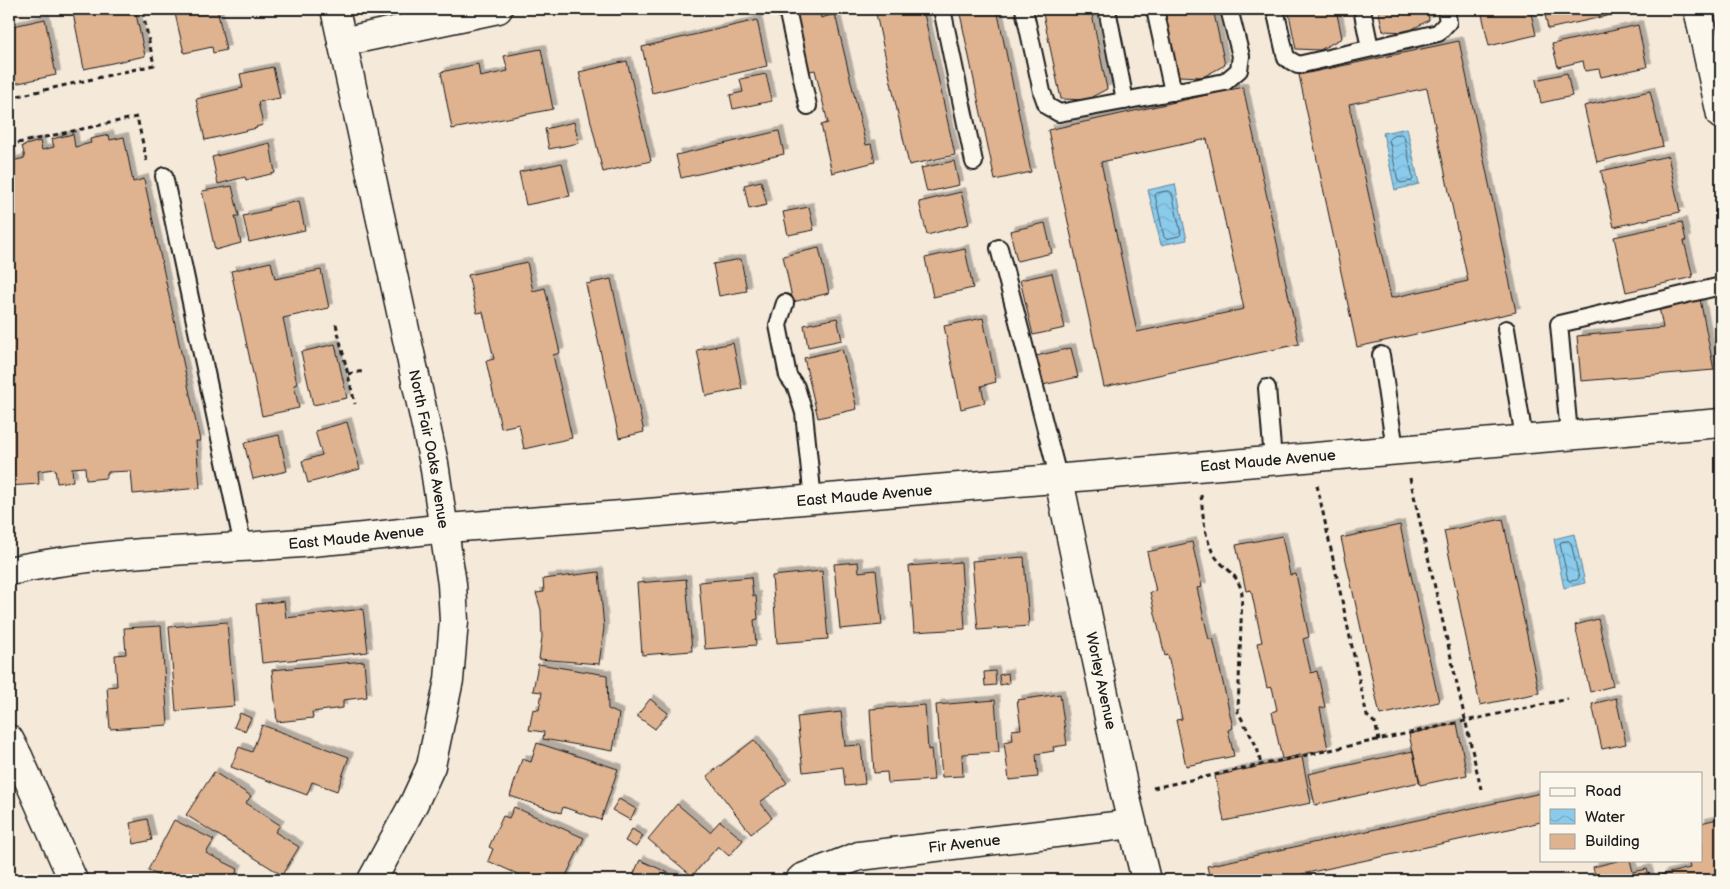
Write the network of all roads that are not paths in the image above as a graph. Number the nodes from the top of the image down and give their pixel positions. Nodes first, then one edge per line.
1 (335, 9) edge
2 (498, 9) edge
3 (787, 9) edge
4 (942, 9) edge
5 (1024, 9) edge
6 (1107, 9) edge
7 (1155, 9) edge
8 (1229, 9) edge
9 (1275, 9) edge
10 (1362, 9) edge
11 (1446, 9) edge
12 (1698, 9) edge
13 (342, 42) junction
14 (1370, 48) junction
15 (1173, 92) junction
16 (1125, 101) junction
17 (808, 106) dead end
18 (1721, 115) edge
19 (974, 162) dead end
20 (164, 176) dead end
21 (999, 248) dead end
22 (1721, 286) edge
23 (785, 303) dead end
24 (1506, 329) dead end
25 (1381, 355) dead end
26 (1268, 388) dead end
27 (1721, 423) edge
28 (1569, 434) junction
29 (1524, 438) junction
30 (1399, 449) junction
31 (1273, 460) junction
32 (1058, 480) junction
33 (813, 500) junction
34 (444, 528) junction
35 (243, 546) junction
36 (9, 572) edge
37 (9, 739) edge
38 (1132, 824) junction
39 (73, 880) edge
40 (372, 880) edge
41 (800, 880) edge
42 (1146, 880) edge

1 - 13 street, North Fair Oaks Avenue
2 - 13 street
3 - 17 lane
4 - 19 lane
5 - 16 lane
6 - 16 lane
7 - 15 lane
8 - 15 lane
9 - 14 lane
10 - 14 lane
11 - 14 lane
12 - 18 street
13 - 34 street, North Fair Oaks Avenue
15 - 16 lane
20 - 35 lane
21 - 32 lane
22 - 28 lane
23 - 33 lane
24 - 29 lane
25 - 30 lane
26 - 31 lane
27 - 28 street, East Maude Avenue
28 - 29 street, East Maude Avenue
29 - 30 street, East Maude Avenue
30 - 31 street, East Maude Avenue
31 - 32 street, East Maude Avenue
32 - 33 street, East Maude Avenue
32 - 38 street, Worley Avenue
33 - 34 street, East Maude Avenue
34 - 35 street, East Maude Avenue
34 - 40 street, North Fair Oaks Avenue
35 - 36 street, East Maude Avenue
37 - 39 street
38 - 41 street, Fir Avenue
38 - 42 street, Worley Avenue

